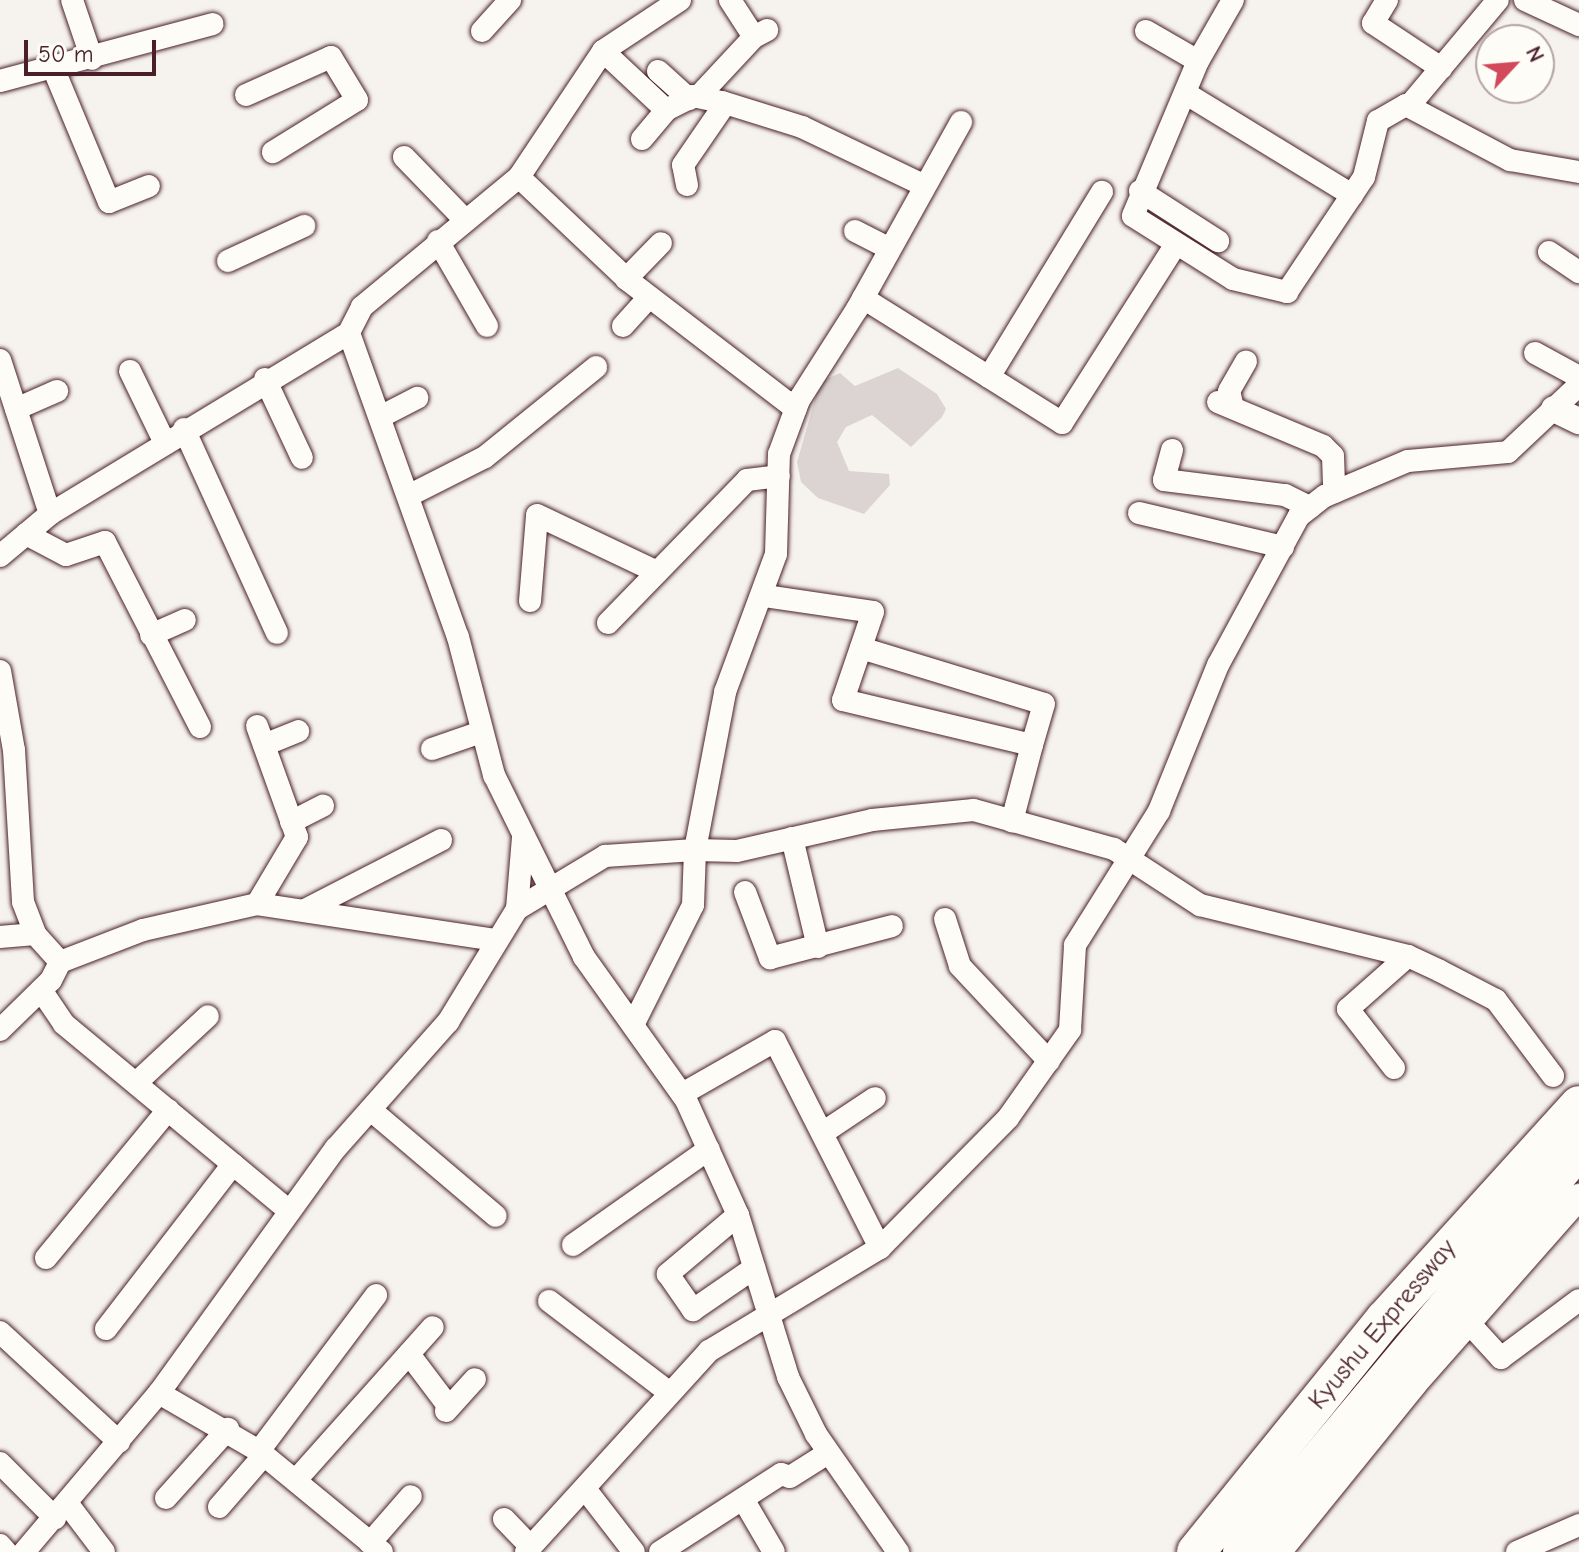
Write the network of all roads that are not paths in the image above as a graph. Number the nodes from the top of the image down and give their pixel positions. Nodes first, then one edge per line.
1 (72, 0) edge
2 (510, 0) edge
3 (680, 0) edge
4 (730, 0) edge
5 (1233, 0) edge
6 (1387, 0) edge
7 (1498, 0) edge
8 (1525, 0) edge
9 (213, 24) dead end
10 (1579, 25) edge
11 (482, 31) dead end
12 (1146, 31) dead end
13 (603, 51) junction
14 (92, 59) junction
15 (1198, 61) junction
16 (1441, 68) junction
17 (54, 70) junction
18 (658, 71) dead end
19 (0, 81) edge
20 (1185, 93) junction
21 (246, 95) dead end
22 (693, 98) junction
23 (725, 104) junction
24 (1409, 106) junction
25 (666, 110) junction
26 (961, 122) dead end
27 (642, 139) dead end
28 (273, 152) dead end
29 (404, 157) dead end
30 (1579, 172) edge
31 (519, 177) junction
32 (687, 185) dead end
33 (923, 185) junction
34 (149, 186) dead end
35 (1140, 191) junction
36 (1102, 192) dead end
37 (1352, 195) junction
38 (464, 219) junction
39 (304, 226) dead end
40 (855, 231) dead end
41 (438, 241) junction
42 (1218, 241) dead end
43 (661, 243) dead end
44 (1174, 247) junction
45 (890, 249) junction
46 (1549, 252) dead end
47 (228, 261) dead end
48 (1579, 272) edge
49 (626, 279) junction
50 (649, 297) junction
51 (863, 298) junction
52 (487, 326) dead end
53 (623, 326) dead end
54 (349, 333) junction
55 (1535, 353) dead end
56 (0, 360) edge
57 (1246, 361) dead end
58 (596, 367) dead end
59 (130, 371) dead end
60 (989, 377) junction
61 (1579, 377) edge
62 (265, 379) junction
63 (1579, 385) edge
64 (57, 391) dead end
65 (417, 398) dead end
66 (16, 409) junction
67 (796, 409) junction
68 (1554, 409) junction
69 (380, 417) junction
70 (1579, 421) edge
71 (184, 429) junction
72 (165, 443) junction
73 (1172, 450) dead end
74 (302, 458) dead end
75 (779, 476) junction
76 (1334, 492) junction
77 (408, 496) junction
78 (1310, 507) junction
79 (1139, 513) dead end
80 (50, 514) junction
81 (26, 534) junction
82 (1283, 547) junction
83 (0, 556) edge
84 (657, 572) junction
85 (765, 596) junction
86 (530, 601) dead end
87 (185, 620) dead end
88 (608, 623) dead end
89 (277, 633) dead end
90 (151, 635) junction
91 (861, 648) junction
92 (0, 671) edge
93 (200, 727) dead end
94 (298, 731) dead end
95 (478, 733) junction
96 (1032, 745) junction
97 (432, 749) dead end
98 (323, 806) dead end
99 (1012, 821) junction
100 (291, 822) junction
101 (522, 832) junction
102 (792, 838) junction
103 (441, 840) dead end
104 (695, 850) junction
105 (1132, 861) junction
106 (552, 889) junction
107 (745, 892) dead end
108 (257, 904) junction
109 (517, 909) junction
110 (305, 910) junction
111 (945, 919) dead end
112 (892, 926) dead end
113 (35, 934) junction
114 (0, 937) edge
115 (496, 940) junction
116 (818, 947) junction
117 (1408, 956) junction
118 (60, 962) junction
119 (41, 990) junction
120 (208, 1016) dead end
121 (633, 1025) junction
122 (0, 1030) edge
123 (1049, 1061) junction
124 (1394, 1068) dead end
125 (1553, 1076) dead end
126 (136, 1083) junction
127 (682, 1094) junction
128 (875, 1098) dead end
129 (1579, 1105) edge
130 (168, 1110) junction
131 (372, 1111) junction
132 (824, 1132) junction
133 (709, 1149) junction
134 (1579, 1149) edge
135 (233, 1164) junction
136 (1579, 1197) edge
137 (288, 1210) junction
138 (738, 1215) junction
139 (496, 1216) dead end
140 (573, 1245) dead end
141 (880, 1248) junction
142 (46, 1258) dead end
143 (754, 1268) junction
144 (378, 1296) dead end
145 (1579, 1300) edge
146 (549, 1301) dead end
147 (768, 1317) junction
148 (1468, 1322) junction
149 (433, 1327) dead end
150 (106, 1329) dead end
151 (0, 1332) edge
152 (409, 1354) junction
153 (475, 1379) dead end
154 (667, 1391) junction
155 (159, 1393) junction
156 (228, 1429) junction
157 (119, 1442) junction
158 (262, 1453) junction
159 (828, 1453) junction
160 (0, 1463) edge
161 (296, 1480) junction
162 (586, 1490) junction
163 (411, 1496) dead end
164 (166, 1498) dead end
165 (743, 1499) junction
166 (219, 1507) dead end
167 (61, 1510) junction
168 (504, 1519) dead end
169 (1579, 1525) edge
170 (1561, 1543) edge
171 (0, 1545) edge
172 (376, 1548) edge
173 (529, 1549) edge
174 (6, 1552) edge
175 (24, 1552) edge
176 (104, 1552) edge
177 (634, 1552) edge
178 (660, 1552) edge
179 (774, 1552) edge
180 (898, 1552) edge
181 (1196, 1552) edge
182 (1242, 1552) edge
183 (1278, 1552) edge
184 (1517, 1552) edge

1 - 14 street
2 - 11 street
3 - 13 street
4 - 22 street
5 - 15 street
6 - 16 street
7 - 16 street
8 - 10 street
9 - 14 street
12 - 15 street
13 - 25 street
13 - 31 street
14 - 17 street
15 - 20 street
16 - 24 street
17 - 19 street
17 - 34 street
18 - 22 street
20 - 35 street
20 - 37 street
21 - 28 street
22 - 23 street
22 - 25 street
23 - 32 street
23 - 33 street
24 - 30 street
24 - 37 street
25 - 27 street
26 - 33 street
29 - 38 street
31 - 38 street
31 - 49 street
33 - 45 street
35 - 42 street
35 - 44 street
36 - 60 street
37 - 44 street
38 - 41 street
39 - 47 street
40 - 45 street
41 - 52 street
41 - 54 street
43 - 49 street
44 - 60 street
45 - 51 street
46 - 48 street
49 - 50 street
50 - 53 street
50 - 67 street
51 - 60 street
51 - 67 street
54 - 62 street
54 - 69 street
55 - 61 street
56 - 66 street
57 - 76 street
58 - 77 street
59 - 72 street
62 - 71 street
62 - 74 street
63 - 68 street
64 - 66 street
65 - 69 street
66 - 80 street
67 - 75 street
68 - 70 street
68 - 76 street
69 - 77 street
71 - 72 street
71 - 89 street
72 - 80 street
73 - 78 street
75 - 84 street
75 - 85 street
76 - 78 street
77 - 95 street
78 - 82 street
79 - 82 street
80 - 81 street
81 - 83 street
81 - 90 street
82 - 105 street
84 - 86 street
84 - 88 street
85 - 91 street
85 - 104 street
87 - 90 street
90 - 93 street
91 - 96 street
91 - 96 street
92 - 113 street
94 - 100 street
95 - 97 street
95 - 101 street
96 - 99 street
98 - 100 street
99 - 102 street
99 - 105 street
100 - 108 street
101 - 106 street
101 - 109 street
102 - 104 street
102 - 116 street
103 - 110 street
104 - 106 street
104 - 121 street
105 - 117 street
105 - 123 street
106 - 109 street
106 - 121 street
107 - 116 street
108 - 110 street
108 - 118 street
109 - 115 street
110 - 115 street
111 - 123 street
112 - 116 street
113 - 114 street
113 - 118 street
115 - 131 street
117 - 124 street
117 - 125 street
118 - 119 street
119 - 122 street
119 - 126 street
120 - 126 street
121 - 127 street
123 - 141 street
126 - 130 street
127 - 132 street
127 - 133 street
128 - 132 street
129 - 181 highway, Kyushu Expressway
130 - 135 street
130 - 142 street
131 - 137 street
131 - 139 street
132 - 141 street
133 - 138 street
133 - 140 street
134 - 182 highway, Kyushu Expressway
135 - 137 street
135 - 150 street
136 - 148 street
137 - 155 street
138 - 143 street
138 - 143 street
141 - 147 street
143 - 147 street
144 - 158 street
145 - 148 street
146 - 154 street
147 - 154 street
147 - 159 street
148 - 183 street
149 - 152 street
151 - 157 street
152 - 153 street
152 - 161 street
154 - 162 street
155 - 156 street
155 - 157 street
156 - 158 street
156 - 164 street
157 - 167 street
158 - 161 street
158 - 166 street
159 - 165 street
159 - 180 street
160 - 167 street
161 - 172 street
162 - 173 street
162 - 177 street
163 - 172 street
165 - 178 street
165 - 179 street
167 - 175 street
167 - 176 street
168 - 173 street
169 - 170 street
170 - 184 street
171 - 174 street

